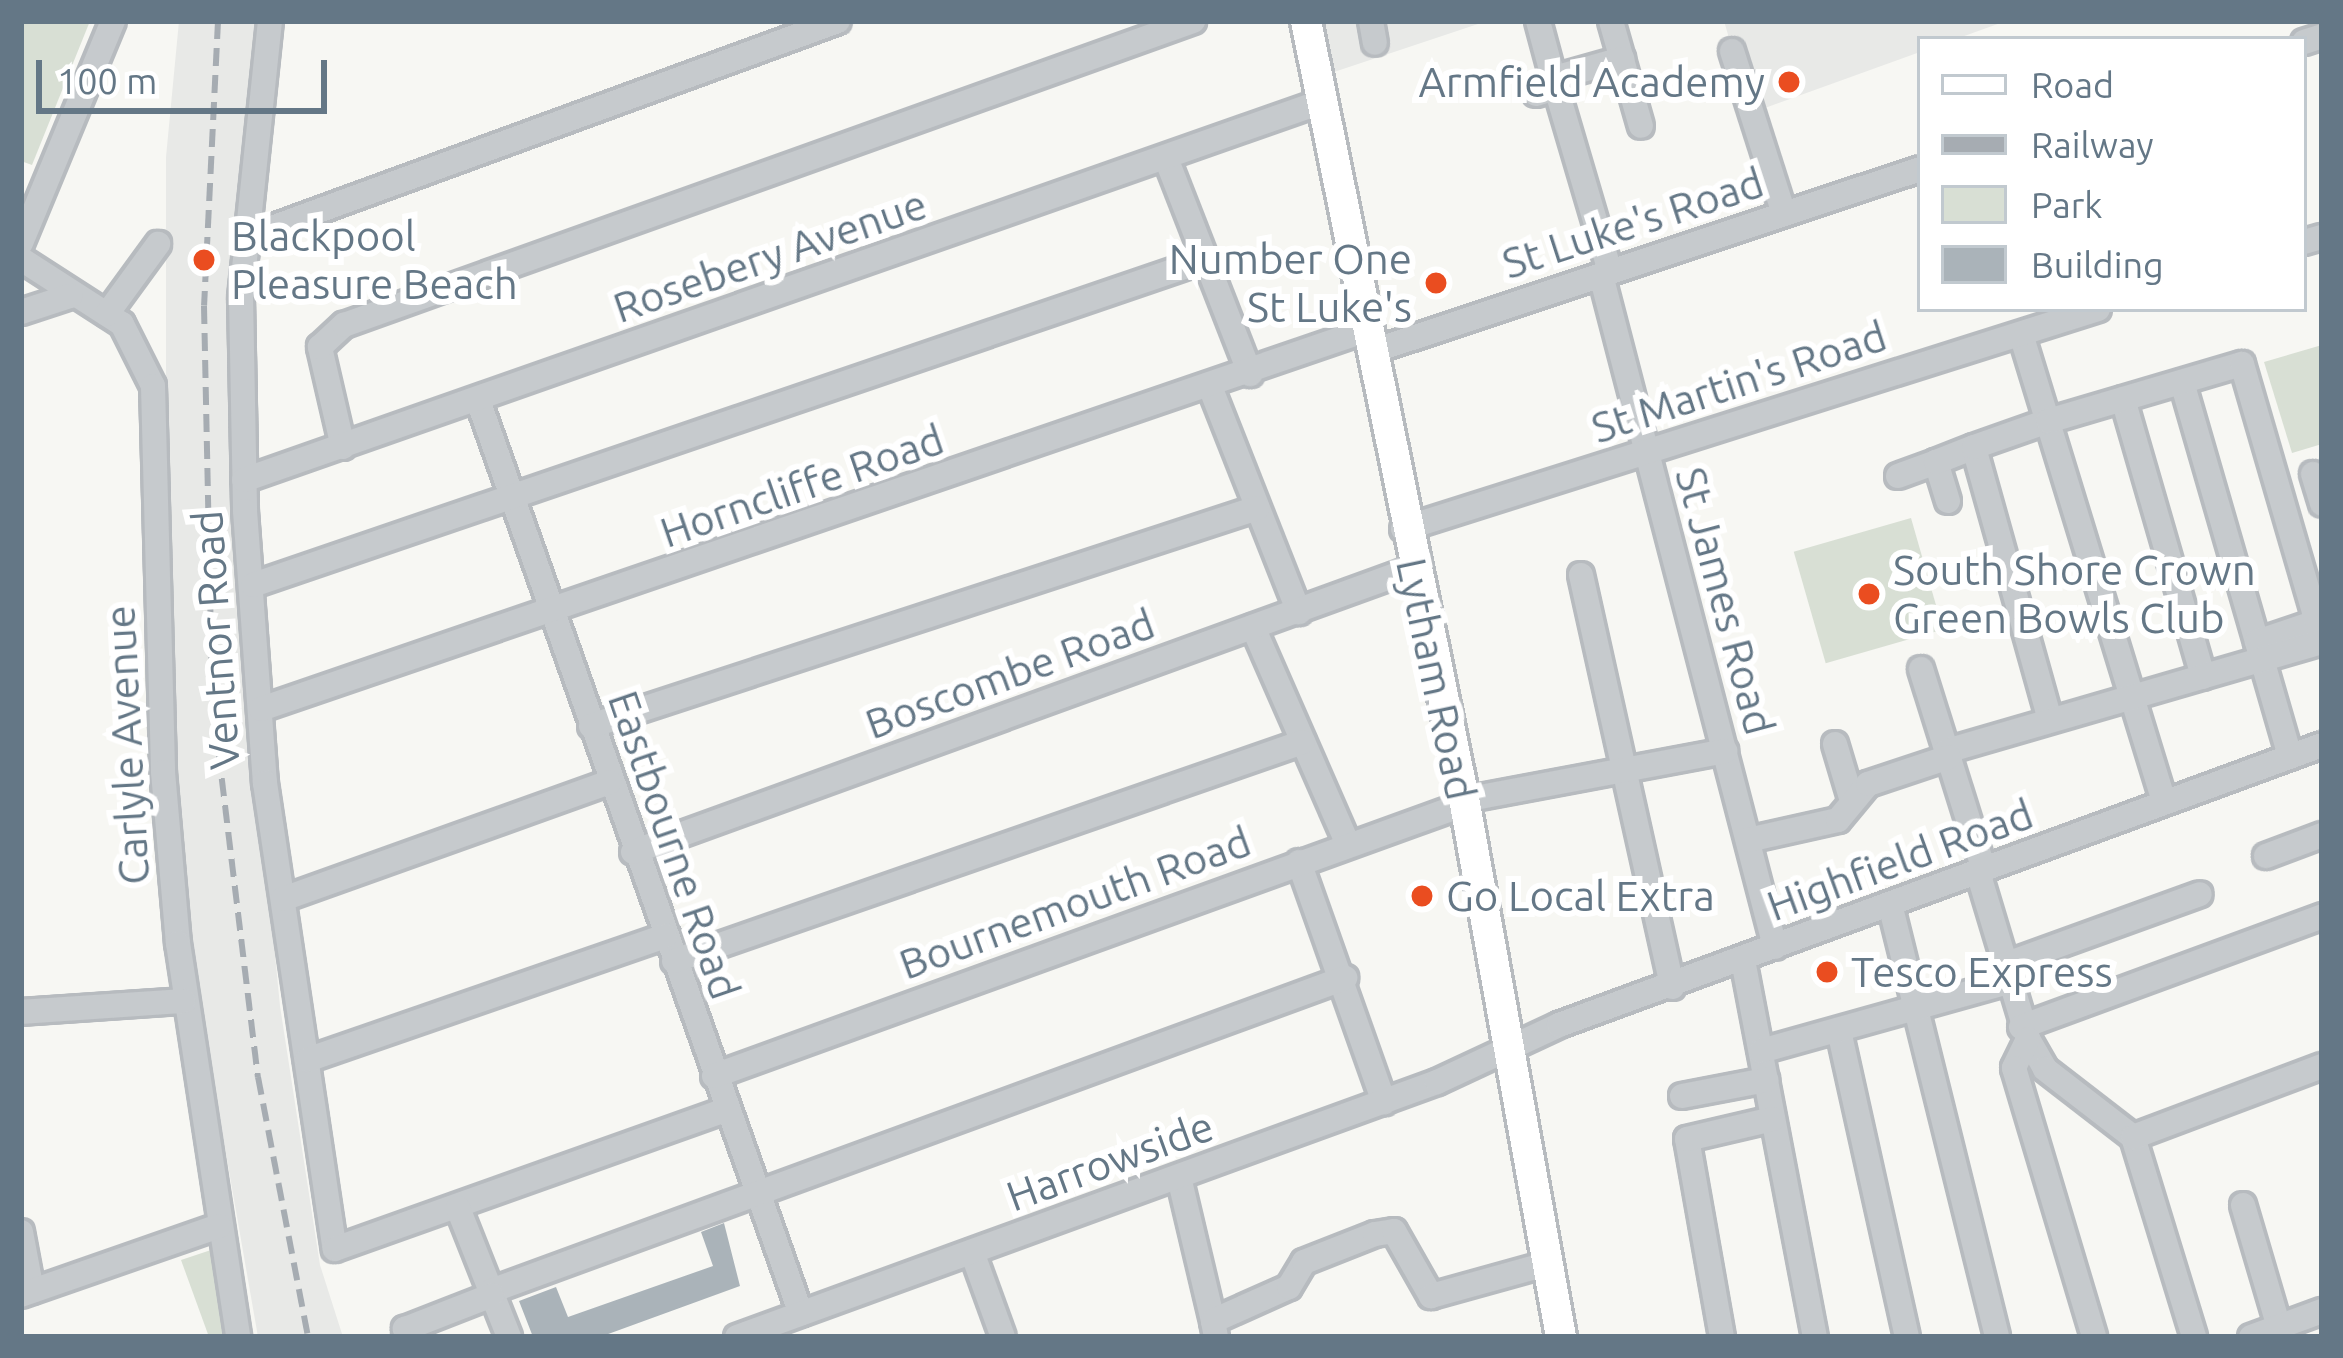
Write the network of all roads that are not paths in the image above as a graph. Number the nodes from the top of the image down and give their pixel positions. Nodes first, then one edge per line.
1 (112, 21) edge
2 (270, 21) edge
3 (838, 21) edge
4 (1192, 21) edge
5 (1538, 21) edge
6 (1611, 21) edge
7 (1310, 22) edge
8 (1732, 51) dead end
9 (1622, 59) junction
10 (1548, 87) junction
11 (1321, 102) junction
12 (1641, 126) dead end
13 (1166, 158) junction
14 (1917, 170) edge
15 (1784, 214) junction
16 (247, 238) junction
17 (21, 242) edge
18 (158, 244) dead end
19 (21, 259) edge
20 (1205, 260) junction
21 (1606, 274) junction
22 (70, 296) junction
23 (2089, 312) edge
24 (21, 313) edge
25 (107, 314) junction
26 (2021, 334) junction
27 (1368, 341) junction
28 (1250, 374) junction
29 (2182, 382) junction
30 (1211, 389) junction
31 (2123, 399) junction
32 (478, 400) junction
33 (2048, 421) junction
34 (343, 447) junction
35 (1974, 447) junction
36 (1646, 453) junction
37 (1936, 462) junction
38 (2313, 474) dead end
39 (1898, 476) dead end
40 (244, 480) junction
41 (512, 500) junction
42 (1948, 502) dead end
43 (2322, 504) edge
44 (1257, 508) junction
45 (1403, 529) junction
46 (1412, 569) junction
47 (1580, 575) dead end
48 (253, 585) junction
49 (550, 612) junction
50 (1299, 612) junction
51 (1253, 627) junction
52 (2321, 631) edge
53 (2259, 651) junction
54 (1921, 669) dead end
55 (2203, 676) junction
56 (2129, 699) junction
57 (260, 709) junction
58 (2050, 720) junction
59 (591, 726) junction
60 (1303, 742) junction
61 (1835, 745) dead end
62 (2322, 745) edge
63 (1725, 751) junction
64 (1948, 754) junction
65 (2290, 757) junction
66 (1624, 770) junction
67 (610, 782) junction
68 (1852, 801) junction
69 (1464, 802) junction
70 (2164, 803) junction
71 (2322, 835) edge
72 (1748, 841) junction
73 (1348, 844) junction
74 (634, 852) junction
75 (2266, 856) dead end
76 (1300, 862) junction
77 (1981, 871) junction
78 (2200, 894) dead end
79 (283, 899) junction
80 (1891, 904) junction
81 (2322, 916) edge
82 (664, 935) junction
83 (1775, 947) junction
84 (1743, 960) junction
85 (674, 961) junction
86 (2006, 973) junction
87 (1346, 978) junction
88 (1672, 986) junction
89 (184, 1000) junction
90 (1916, 1009) junction
91 (21, 1012) edge
92 (2024, 1033) junction
93 (1840, 1035) junction
94 (1505, 1049) junction
95 (1761, 1051) junction
96 (307, 1060) junction
97 (2322, 1066) edge
98 (714, 1076) junction
99 (1766, 1079) junction
100 (1682, 1096) dead end
101 (1384, 1102) junction
102 (726, 1110) junction
103 (1773, 1119) junction
104 (2133, 1138) junction
105 (1179, 1177) junction
106 (757, 1195) junction
107 (2243, 1205) dead end
108 (458, 1208) junction
109 (219, 1226) junction
110 (21, 1232) edge
111 (973, 1252) junction
112 (1546, 1264) junction
113 (27, 1293) edge
114 (491, 1293) junction
115 (2322, 1311) edge
116 (801, 1314) junction
117 (2279, 1327) junction
118 (1214, 1329) edge
119 (743, 1336) edge
120 (238, 1337) edge
121 (408, 1337) edge
122 (509, 1337) edge
123 (1003, 1337) edge
124 (1561, 1337) edge
125 (1722, 1337) edge
126 (1815, 1337) edge
127 (1906, 1337) edge
128 (1997, 1337) edge
129 (2095, 1337) edge
130 (2194, 1337) edge
131 (2251, 1337) edge

1 - 17 street
2 - 16 street, Ventnor Road
3 - 16 street
4 - 34 street
5 - 10 street, St James Road
6 - 9 street
7 - 11 main road, Lytham Road
8 - 15 street
9 - 10 street
9 - 12 street
10 - 21 street, St James Road
11 - 13 street, Rosebery Avenue
11 - 27 main road, Lytham Road
13 - 20 street
13 - 32 street, Rosebery Avenue
14 - 15 street, St Luke's Road
15 - 21 street, St Luke's Road
16 - 40 street, Ventnor Road
18 - 25 street
19 - 22 street, Carlyle Avenue
20 - 28 street
20 - 41 street
21 - 27 street, St Luke's Road
21 - 36 street, St James Road
22 - 24 street
22 - 25 street, Carlyle Avenue
23 - 26 street, St Martin's Road
25 - 89 street, Carlyle Avenue
26 - 33 street
26 - 36 street, St Martin's Road
27 - 28 street, Horncliffe Road
27 - 45 main road, Lytham Road
28 - 30 street, Horncliffe Road
29 - 31 street
29 - 52 street
29 - 53 street
30 - 44 street
30 - 49 street, Horncliffe Road
31 - 33 street
31 - 55 street
32 - 34 street, Rosebery Avenue
32 - 41 street, Eastbourne Road
33 - 35 street
33 - 56 street
34 - 40 street, Rosebery Avenue
35 - 37 street
35 - 58 street
36 - 45 street, St Martin's Road
36 - 63 street, St James Road
37 - 39 street
37 - 42 street
38 - 43 street
40 - 48 street, Ventnor Road
41 - 48 street
41 - 49 street, Eastbourne Road
44 - 50 street
44 - 59 street
45 - 46 main road, Lytham Road
46 - 50 street, Boscombe Road
46 - 69 main road, Lytham Road
47 - 66 street
48 - 57 street, Ventnor Road
49 - 57 street, Horncliffe Road
49 - 59 street, Eastbourne Road
50 - 51 street, Boscombe Road
51 - 60 street
51 - 74 street, Boscombe Road
52 - 53 street
53 - 55 street
53 - 65 street
54 - 64 street
55 - 56 street
56 - 58 street
56 - 70 street
57 - 79 street, Ventnor Road
58 - 64 street
59 - 67 street, Eastbourne Road
60 - 73 street
60 - 85 street
61 - 68 street
62 - 65 street, Highfield Road
63 - 66 street, Bournemouth Road
63 - 72 street, St James Road
64 - 68 street
64 - 77 street
65 - 70 street, Highfield Road
66 - 69 street, Bournemouth Road
66 - 88 street
67 - 74 street, Eastbourne Road
67 - 79 street
68 - 72 street
69 - 73 street, Bournemouth Road
69 - 94 main road, Lytham Road
70 - 77 street, Highfield Road
71 - 75 street
72 - 83 street, St James Road
73 - 76 street, Bournemouth Road
74 - 82 street, Eastbourne Road
76 - 87 street
76 - 98 street, Bournemouth Road
77 - 80 street, Highfield Road
77 - 86 street
78 - 86 street
79 - 96 street, Ventnor Road
80 - 83 street, Highfield Road
80 - 90 street
81 - 92 street
82 - 85 street, Eastbourne Road
82 - 96 street
83 - 84 street, Highfield Road
84 - 88 street, Highfield Road
84 - 95 street
85 - 98 street, Eastbourne Road
86 - 90 street
86 - 92 street
87 - 101 street
87 - 106 street
88 - 94 street, Highfield Road
89 - 91 street
89 - 109 street, Carlyle Avenue
90 - 93 street
90 - 128 street
92 - 104 street
92 - 129 street
93 - 95 street
93 - 127 street
94 - 101 street, Harrowside
94 - 112 main road, Lytham Road
95 - 99 street
96 - 108 street, Ventnor Road
97 - 104 street
98 - 102 street, Eastbourne Road
99 - 100 street
99 - 103 street
101 - 105 street, Harrowside
102 - 106 street, Eastbourne Road
102 - 108 street
103 - 125 street
103 - 126 street
104 - 130 street
105 - 111 street, Harrowside
105 - 118 street
106 - 114 street
106 - 116 street, Eastbourne Road
107 - 117 street
108 - 114 street
109 - 113 street
109 - 120 street, Carlyle Avenue
110 - 113 street
111 - 116 street, Harrowside
111 - 123 street
112 - 118 street
112 - 124 main road, Lytham Road
114 - 121 street
114 - 122 street
115 - 117 street
116 - 119 street, Harrowside
117 - 131 street

